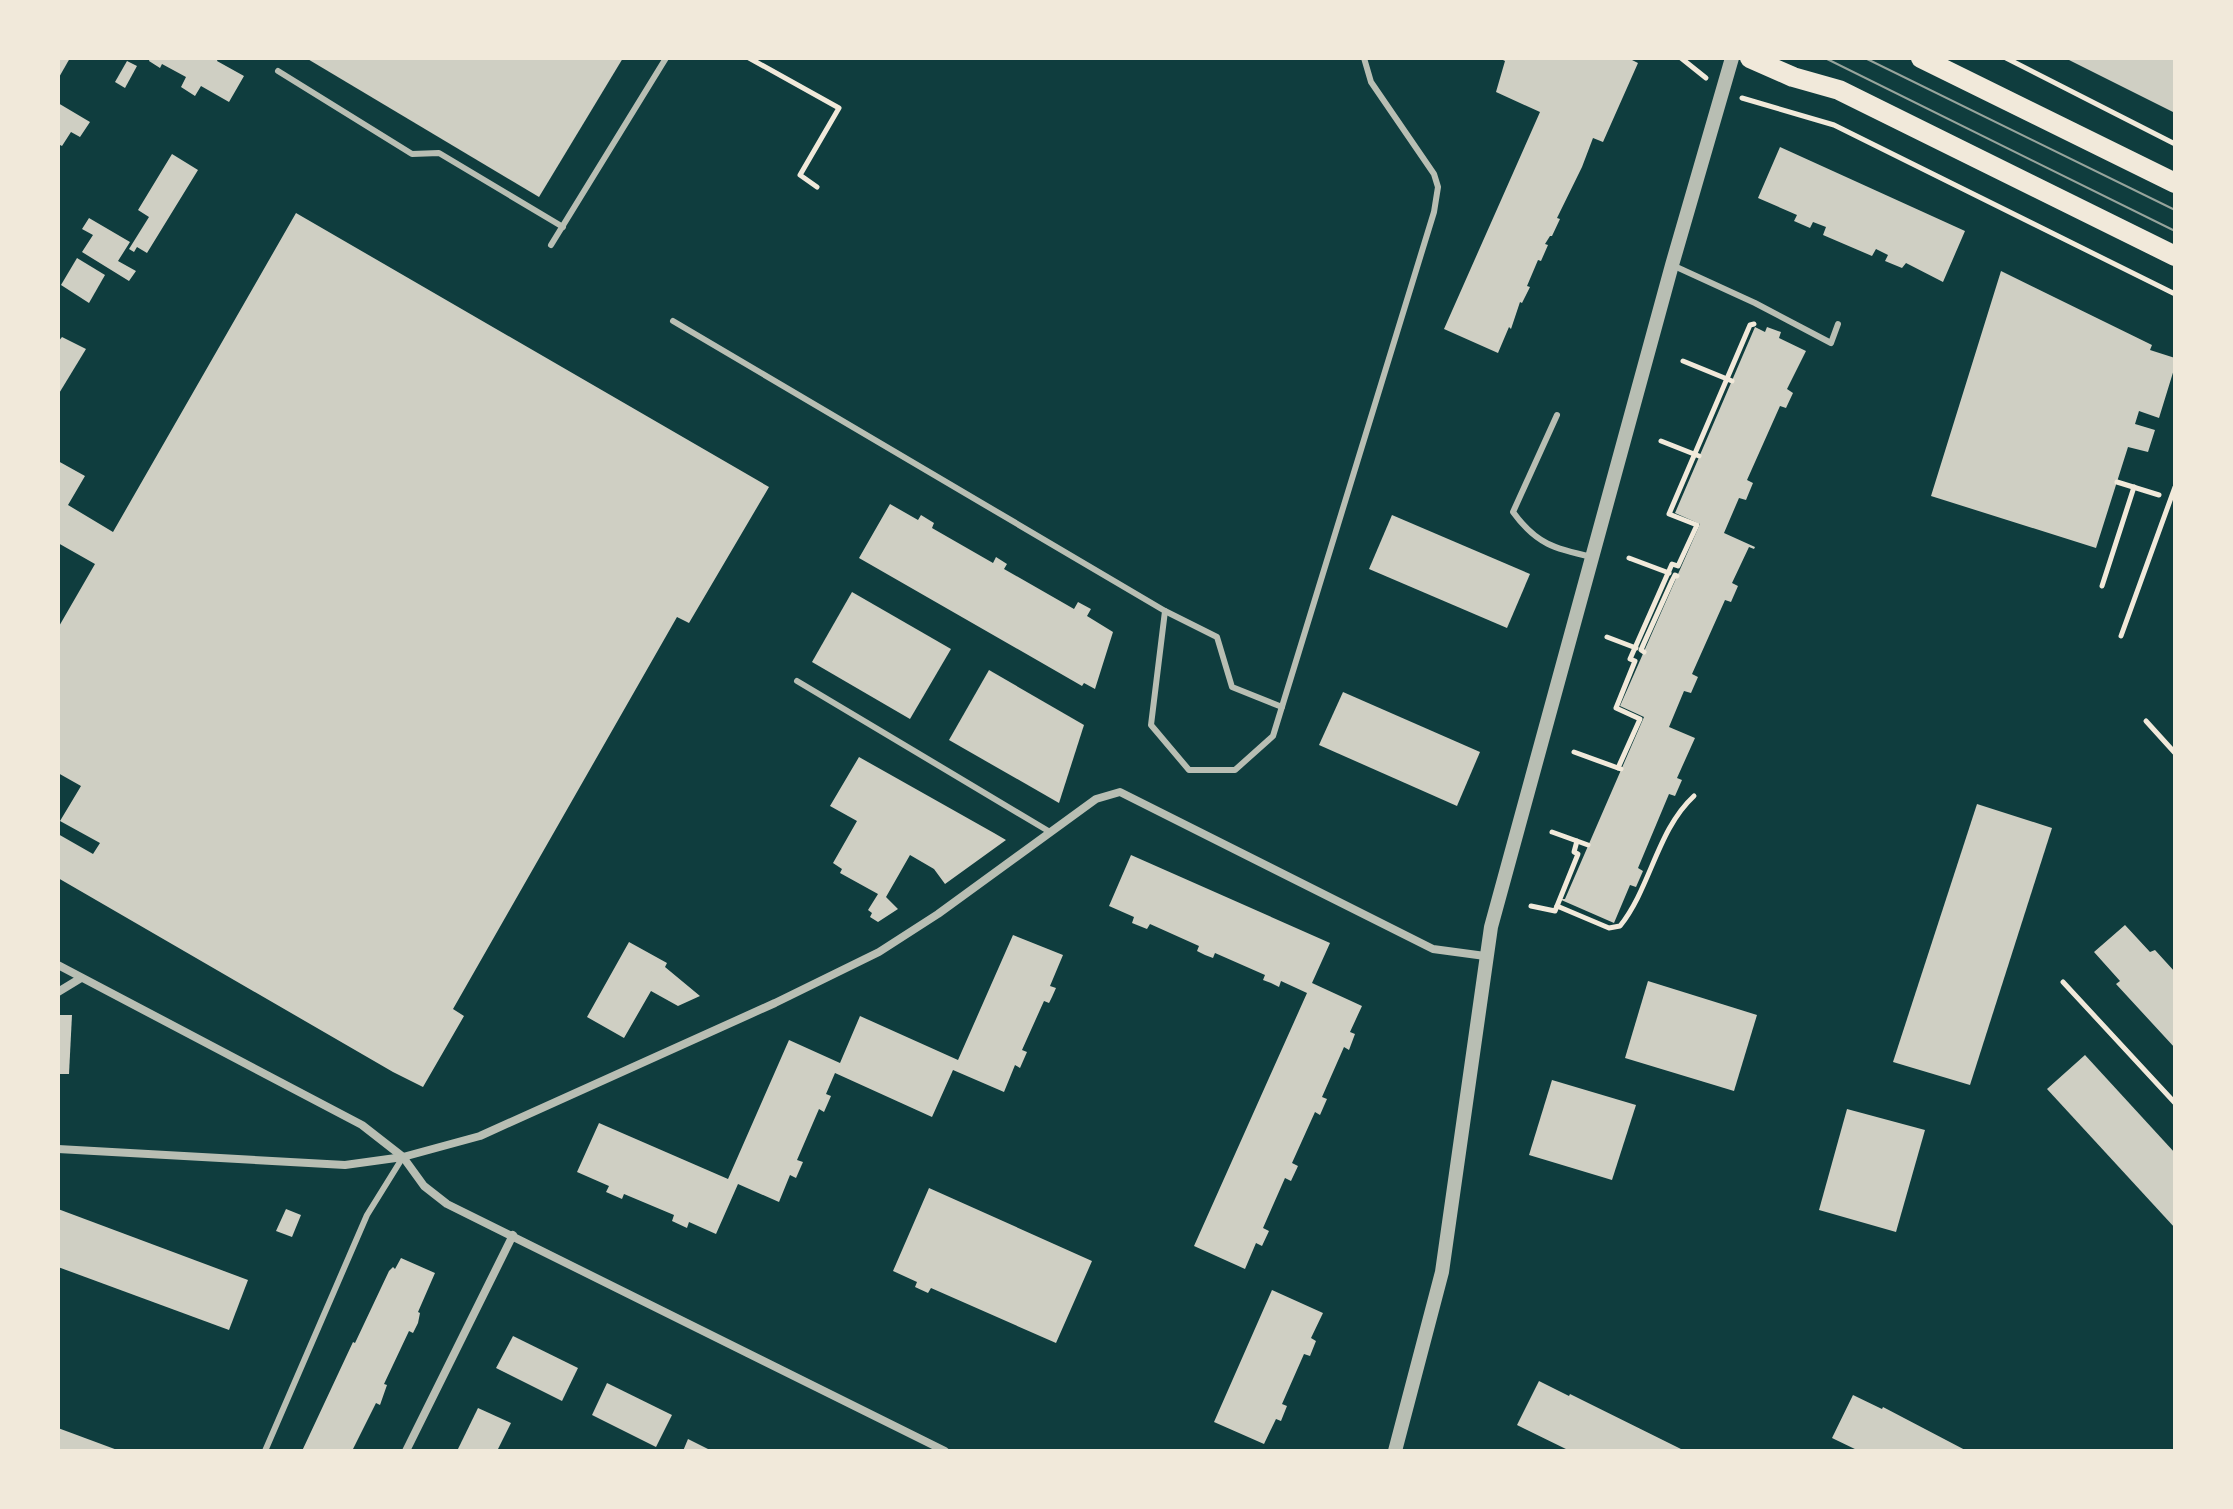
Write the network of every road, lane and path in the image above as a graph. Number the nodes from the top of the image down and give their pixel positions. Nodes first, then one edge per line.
1 (666, 58) edge
2 (749, 58) edge
3 (1364, 58) edge
4 (1681, 58) edge
5 (1732, 58) edge
6 (1750, 58) edge
7 (1921, 58) edge
8 (2006, 58) edge
9 (278, 71) dead end
10 (1722, 91) junction
11 (2175, 144) edge
12 (2175, 183) edge
13 (817, 187) dead end
14 (563, 227) junction
15 (551, 245) dead end
16 (2175, 256) edge
17 (1672, 265) junction
18 (2175, 294) edge
19 (673, 321) dead end
20 (1838, 324) dead end
21 (1750, 325) dead end
22 (1683, 361) dead end
23 (1730, 380) junction
24 (1557, 415) dead end
25 (1661, 441) dead end
26 (1697, 456) junction
27 (2117, 482) dead end
28 (2134, 487) junction
29 (2175, 487) edge
30 (2159, 495) dead end
31 (1592, 557) junction
32 (1629, 558) dead end
33 (1673, 575) junction
34 (2102, 586) dead end
35 (1165, 611) junction
36 (2121, 636) dead end
37 (1607, 637) dead end
38 (1640, 650) junction
39 (797, 681) dead end
40 (1282, 707) junction
41 (2146, 721) dead end
42 (1574, 752) dead end
43 (2175, 753) edge
44 (1694, 796) dead end
45 (1050, 832) junction
46 (1552, 832) dead end
47 (1577, 841) junction
48 (1588, 845) dead end
49 (1531, 906) dead end
50 (1557, 906) junction
51 (1485, 956) junction
52 (58, 965) edge
53 (81, 978) junction
54 (2063, 982) dead end
55 (58, 992) edge
56 (2175, 1103) edge
57 (58, 1149) edge
58 (403, 1157) junction
59 (513, 1235) junction
60 (265, 1451) edge
61 (406, 1451) edge
62 (945, 1451) edge
63 (1395, 1451) edge

1 - 14 lane
2 - 13 path
3 - 40 lane
4 - 10 path
5 - 10 street
6 - 16 main road
7 - 12 main road
8 - 11 path
9 - 14 lane
10 - 17 street
10 - 18 path
14 - 15 lane
17 - 20 lane
17 - 31 street
19 - 35 lane
21 - 23 path
22 - 23 path
23 - 26 path
24 - 31 lane
25 - 26 path
26 - 33 path
27 - 28 path
28 - 30 path
28 - 34 path
29 - 36 path
31 - 51 street
32 - 33 path
33 - 38 path
35 - 40 lane
35 - 40 lane
37 - 38 path
38 - 42 path
39 - 45 lane
41 - 43 path
44 - 50 path
45 - 51 street
45 - 58 street
46 - 47 path
47 - 48 path
47 - 50 path
49 - 50 path
51 - 63 street
52 - 53 street
53 - 55 street
53 - 58 street
54 - 56 path
57 - 58 street
58 - 59 street
58 - 60 lane
59 - 61 street
59 - 62 street

